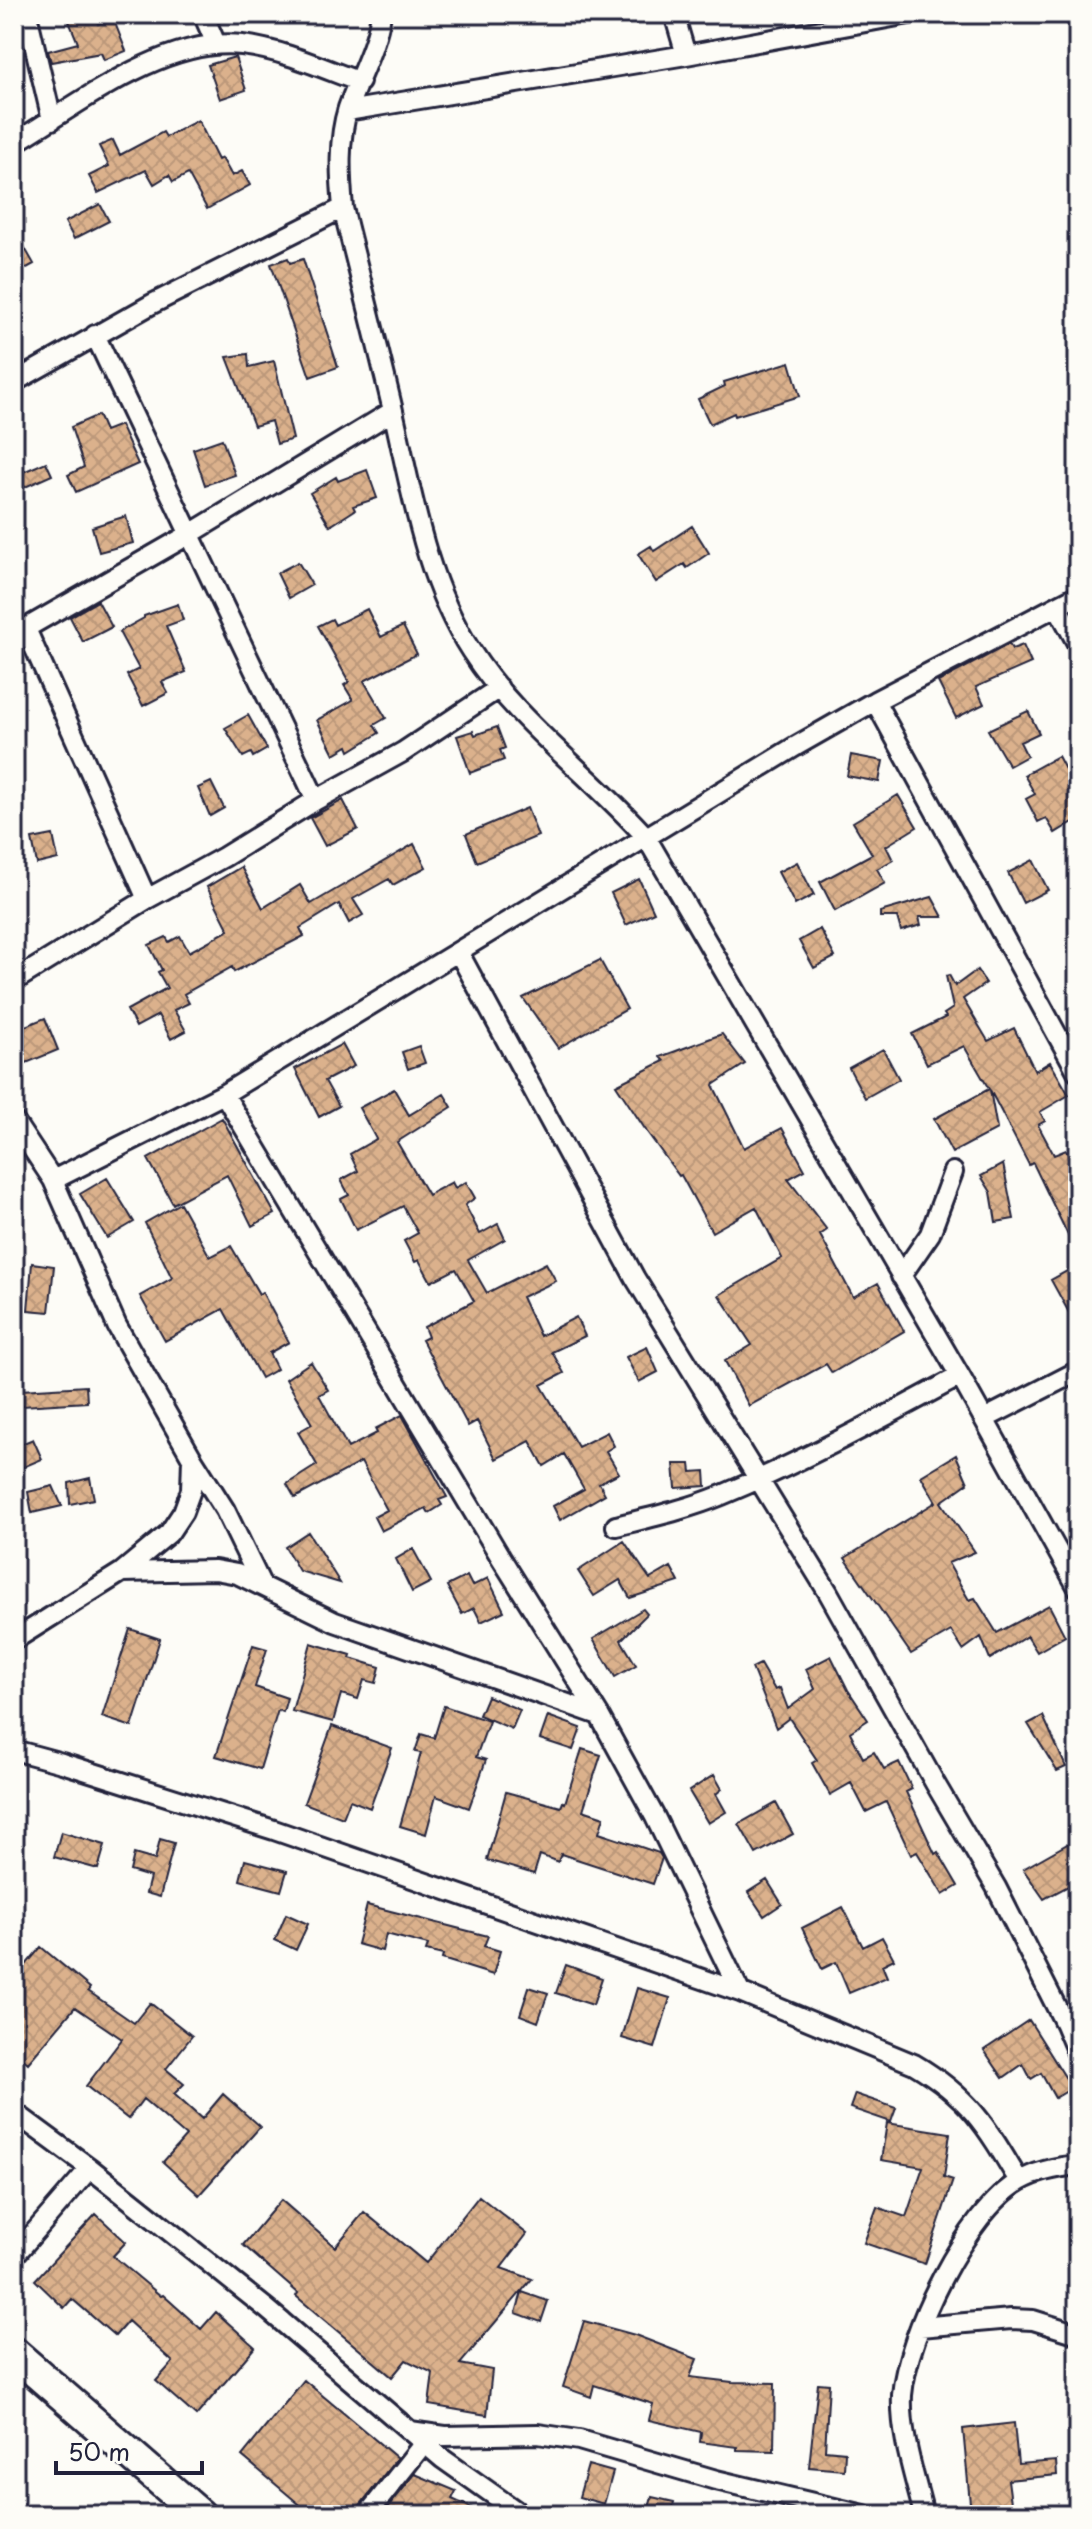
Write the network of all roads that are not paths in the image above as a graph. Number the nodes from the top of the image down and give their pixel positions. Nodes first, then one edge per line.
1 (27, 14) edge
2 (203, 14) edge
3 (381, 14) edge
4 (674, 14) edge
5 (909, 14) edge
6 (216, 44) junction
7 (686, 55) junction
8 (360, 82) junction
9 (347, 111) junction
10 (52, 120) junction
11 (14, 143) edge
12 (343, 208) junction
13 (95, 335) junction
14 (14, 382) edge
15 (393, 411) junction
16 (190, 534) junction
17 (1078, 595) edge
18 (1058, 608) junction
19 (20, 632) edge
20 (1078, 645) edge
21 (499, 688) junction
22 (875, 701) junction
23 (316, 800) junction
24 (646, 837) junction
25 (147, 899) junction
26 (459, 953) junction
27 (14, 981) edge
28 (1078, 1073) edge
29 (224, 1094) junction
30 (14, 1121) edge
31 (953, 1172) dead end
32 (53, 1180) junction
33 (901, 1276) junction
34 (1078, 1371) edge
35 (960, 1376) junction
36 (984, 1419) junction
37 (192, 1458) junction
38 (759, 1478) junction
39 (616, 1526) dead end
40 (122, 1572) junction
41 (261, 1584) junction
42 (1078, 1588) edge
43 (14, 1640) edge
44 (599, 1715) junction
45 (14, 1750) edge
46 (740, 1992) junction
47 (1078, 2055) edge
48 (14, 2112) edge
49 (1078, 2165) edge
50 (90, 2168) junction
51 (1019, 2181) junction
52 (14, 2256) edge
53 (920, 2327) junction
54 (1078, 2334) edge
55 (14, 2353) edge
56 (417, 2437) junction
57 (200, 2515) edge
58 (367, 2515) edge
59 (522, 2515) edge
60 (864, 2515) edge
61 (924, 2515) edge

1 - 10 street
2 - 6 street
3 - 8 street
4 - 7 street
5 - 7 street
6 - 8 street
6 - 10 street
7 - 9 street
8 - 9 street
9 - 12 street
10 - 11 street
12 - 13 street
12 - 15 street
13 - 14 street
13 - 16 street
15 - 16 street
15 - 21 street
16 - 19 street
16 - 23 street
17 - 18 street
18 - 20 street
18 - 22 street
19 - 25 street
21 - 23 street
21 - 24 street
22 - 24 street
22 - 28 street
23 - 25 street
24 - 26 street
24 - 33 street
25 - 27 street
26 - 29 street
26 - 38 street
29 - 32 street
29 - 44 street
30 - 32 street
31 - 33 street
32 - 37 street
33 - 35 street
34 - 36 street
35 - 36 street
35 - 38 street
36 - 42 street
37 - 40 street
37 - 41 street
38 - 39 street
38 - 47 street
40 - 41 street
40 - 43 street
41 - 44 street
44 - 46 street
45 - 46 street
46 - 51 street
48 - 50 street
49 - 51 street
50 - 52 street
50 - 56 street
51 - 53 street
53 - 54 street
53 - 61 street
55 - 57 highway
56 - 58 street
56 - 59 street
56 - 60 street

